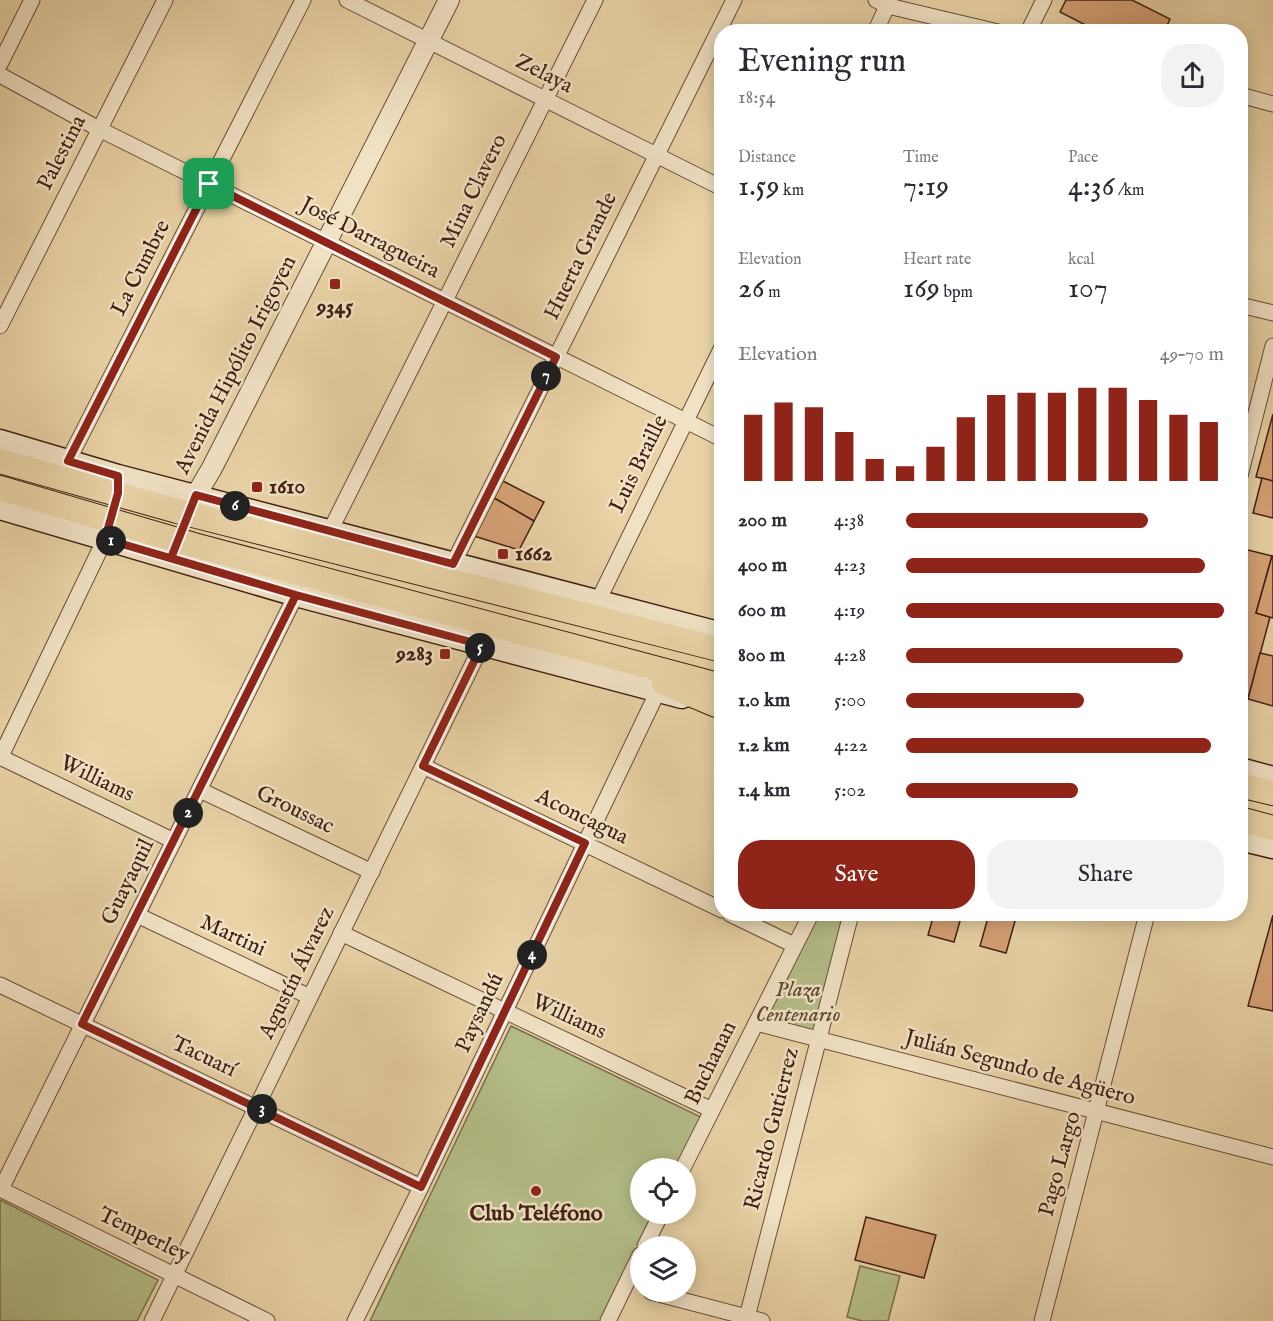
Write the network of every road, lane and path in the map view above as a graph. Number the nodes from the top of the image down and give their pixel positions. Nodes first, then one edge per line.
1 (32, 0) edge
2 (165, 0) edge
3 (303, 0) edge
4 (347, 0) edge
5 (449, 0) edge
6 (595, 0) edge
7 (734, 0) edge
8 (1044, 0) edge
9 (885, 2) edge
10 (722, 24) edge
11 (878, 24) edge
12 (968, 24) edge
13 (1032, 24) edge
14 (428, 40) junction
15 (714, 40) edge
16 (0, 64) edge
17 (0, 75) edge
18 (1248, 98) edge
19 (545, 100) junction
20 (1273, 104) edge
21 (99, 129) junction
22 (656, 155) junction
23 (209, 184) junction
24 (714, 184) edge
25 (326, 241) junction
26 (444, 301) junction
27 (1248, 307) edge
28 (1273, 313) edge
29 (0, 326) edge
30 (1273, 346) edge
31 (556, 357) junction
32 (714, 363) edge
33 (686, 421) junction
34 (714, 435) edge
35 (0, 441) edge
36 (1248, 444) edge
37 (0, 461) edge
38 (68, 461) junction
39 (118, 485) junction
40 (0, 488) edge
41 (187, 506) junction
42 (0, 508) edge
43 (138, 527) junction
44 (108, 529) junction
45 (330, 531) junction
46 (381, 545) junction
47 (174, 549) junction
48 (453, 564) junction
49 (424, 574) junction
50 (296, 595) junction
51 (598, 601) junction
52 (714, 632) edge
53 (482, 645) junction
54 (714, 648) edge
55 (658, 691) junction
56 (714, 697) edge
57 (714, 698) edge
58 (0, 758) edge
59 (423, 766) junction
60 (1248, 771) edge
61 (1273, 777) edge
62 (1248, 786) edge
63 (200, 790) junction
64 (1273, 793) edge
65 (1248, 821) edge
66 (1273, 828) edge
67 (174, 841) junction
68 (1248, 841) edge
69 (585, 843) junction
70 (1273, 848) edge
71 (372, 872) junction
72 (714, 905) edge
73 (137, 915) junction
74 (744, 921) edge
75 (807, 921) edge
76 (849, 921) edge
77 (1146, 921) edge
78 (341, 933) junction
79 (794, 945) junction
80 (0, 985) edge
81 (310, 997) junction
82 (505, 1012) junction
83 (756, 1023) junction
84 (82, 1024) junction
85 (818, 1039) junction
86 (256, 1107) junction
87 (712, 1110) junction
88 (1097, 1111) junction
89 (1273, 1157) edge
90 (688, 1158) edge
91 (421, 1187) junction
92 (0, 1189) edge
93 (174, 1275) junction
94 (630, 1291) edge
95 (687, 1302) edge
96 (752, 1320) edge
97 (152, 1321) edge
98 (267, 1321) edge
99 (355, 1321) edge
100 (608, 1321) edge
101 (1042, 1321) edge

1 - 16 street
2 - 21 street, Palestina
3 - 23 street, La Cumbre
4 - 14 street, Zelaya
5 - 14 street, Avenida Hipólito Irigoyen
6 - 19 street, Mina Clavero
7 - 10 street, Huerta Grande
8 - 13 street
9 - 11 street
9 - 12 street
14 - 19 street, Zelaya
14 - 25 street, Avenida Hipólito Irigoyen
15 - 22 street, Huerta Grande
17 - 21 street, José Darragueira
18 - 20 street
19 - 22 street, Zelaya
19 - 26 street, Mina Clavero
21 - 23 street, José Darragueira
21 - 29 street, Palestina
22 - 24 street, Zelaya
22 - 31 street, Huerta Grande
23 - 25 street, José Darragueira
23 - 38 street, La Cumbre
25 - 26 street, José Darragueira
25 - 41 street, Avenida Hipólito Irigoyen
26 - 31 street, José Darragueira
26 - 45 street, Mina Clavero
27 - 28 street
30 - 36 street
31 - 33 street, José Darragueira
31 - 48 street, Huerta Grande
32 - 33 street, Luis Braille
33 - 34 street, José Darragueira
33 - 51 street, Luis Braille
35 - 38 main road
37 - 39 main road
38 - 39 main road
39 - 41 main road
39 - 44 main road
40 - 44 main road
41 - 43 main road
41 - 45 main road
41 - 47 main road
41 - 49 main road
42 - 44 main road
43 - 44 main road
43 - 47 main road
44 - 47 main road
44 - 58 street
45 - 46 main road
46 - 48 main road
46 - 49 main road
47 - 50 main road
47 - 56 main road
48 - 51 main road
49 - 54 main road
50 - 53 main road
50 - 63 street, Guayaquil
51 - 52 main road
53 - 55 main road
53 - 59 street, Agustín Álvarez
55 - 57 main road
55 - 69 street, Paysandú
58 - 67 street, Williams
59 - 69 street, Aconcagua
59 - 71 street, Agustín Álvarez
60 - 61 main road
62 - 64 main road
63 - 67 street, Guayaquil
63 - 71 street, Groussac
65 - 66 main road
67 - 73 street, Guayaquil
68 - 70 main road
69 - 72 street, Aconcagua
69 - 82 street, Paysandú
71 - 78 street, Agustín Álvarez
73 - 81 street, Martini
73 - 84 street, Guayaquil
74 - 79 street
75 - 79 street, Buchanan
76 - 85 street, Ricardo Gutierrez
77 - 88 street, Pago Largo
78 - 81 street, Agustín Álvarez
78 - 82 street, Williams
79 - 83 street, Buchanan
80 - 84 street, Tacuarí
81 - 86 street, Agustín Álvarez
82 - 87 street, Williams
82 - 91 street, Paysandú
83 - 85 street, Julián Segundo de Agüero
83 - 87 street, Buchanan
84 - 86 street, Tacuarí
84 - 92 street, Guayaquil
85 - 88 street, Julián Segundo de Agüero
85 - 96 street, Ricardo Gutierrez
86 - 91 street, Tacuarí
86 - 93 street, Agustín Álvarez
87 - 90 street, Buchanan
88 - 89 street, Julián Segundo de Agüero
88 - 101 street, Pago Largo
91 - 99 street, Paysandú
92 - 93 street, Temperley
93 - 97 street, Agustín Álvarez
93 - 98 street, Temperley
94 - 100 street
95 - 96 street

